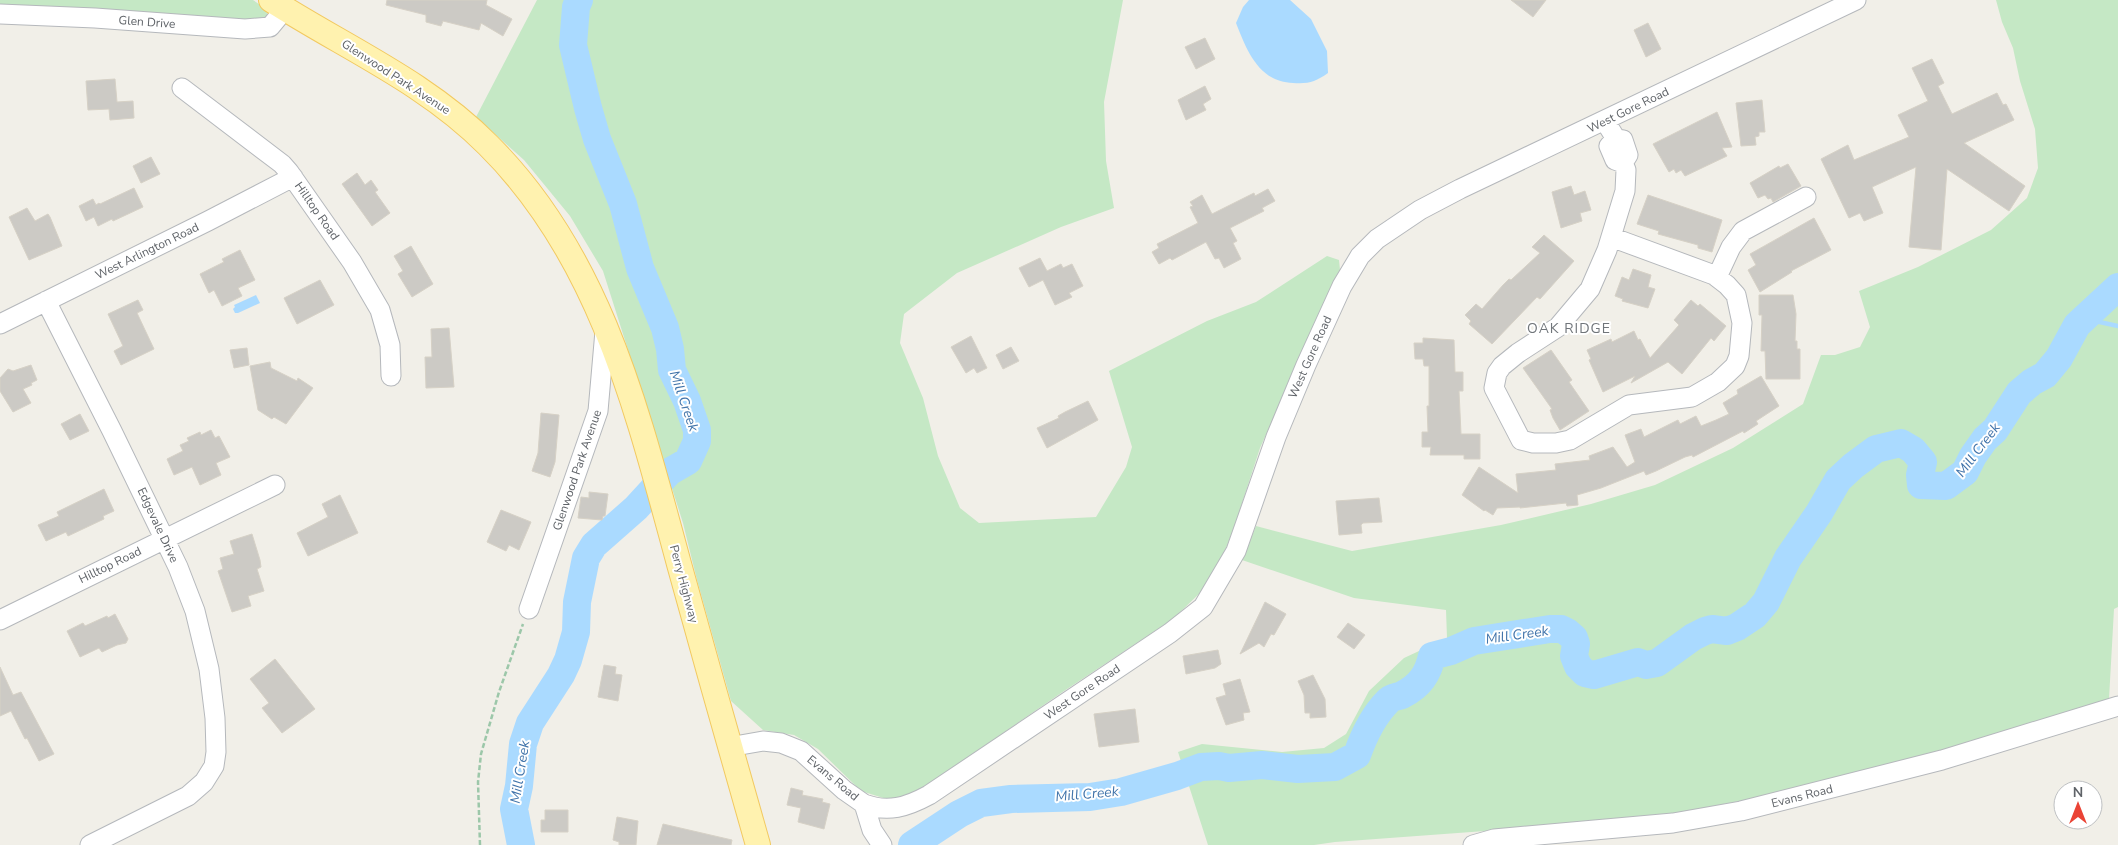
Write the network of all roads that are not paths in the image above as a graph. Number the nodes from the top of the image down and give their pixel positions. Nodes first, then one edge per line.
1 (1856, 0) edge
2 (278, 4) edge
3 (0, 14) edge
4 (182, 88) dead end
5 (1605, 121) junction
6 (293, 177) junction
7 (1806, 197) dead end
8 (1611, 238) junction
9 (1716, 277) junction
10 (46, 301) junction
11 (0, 324) edge
12 (605, 325) junction
13 (392, 376) dead end
14 (275, 485) dead end
15 (165, 538) junction
16 (529, 609) road end
17 (0, 620) edge
18 (2118, 706) edge
19 (729, 747) junction
20 (864, 804) junction
21 (1475, 844) edge
22 (90, 845) edge
23 (758, 845) edge
24 (882, 845) edge

1 - 5 street, West Gore Road
2 - 3 street, Glen Drive
2 - 12 main road, Glenwood Park Avenue
4 - 6 street, Hilltop Road
5 - 8 street
5 - 20 street, West Gore Road
6 - 10 street, West Arlington Road
6 - 13 street, Hilltop Road
7 - 9 street
8 - 9 street
8 - 9 street
10 - 11 street, West Arlington Road
10 - 15 street, Edgevale Drive
12 - 16 street, Glenwood Park Avenue
12 - 19 main road, Perry Highway
14 - 15 street, Hilltop Road
15 - 17 street, Hilltop Road
15 - 22 street, Edgevale Drive
18 - 21 street, Evans Road
19 - 20 street, Evans Road
19 - 23 main road, Perry Highway
20 - 24 street, Evans Road

